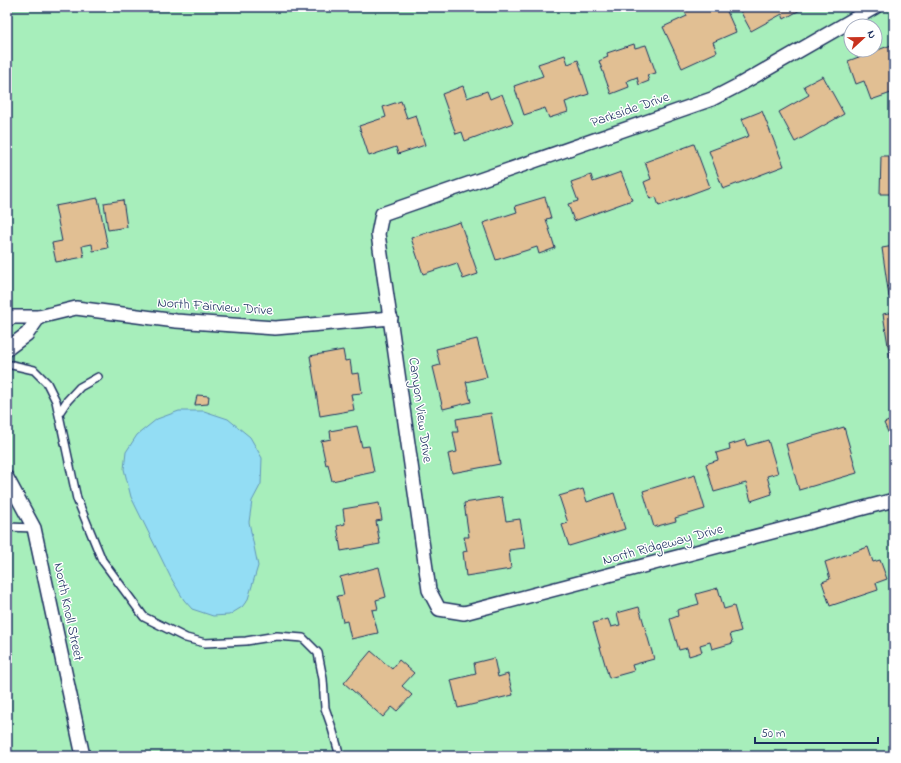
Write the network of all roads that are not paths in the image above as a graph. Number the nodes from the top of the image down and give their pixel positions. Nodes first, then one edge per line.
1 (875, 7) edge
2 (382, 214) joint
3 (39, 317) junction
4 (391, 318) junction
5 (7, 320) edge
6 (7, 349) edge
7 (12, 365) dead end
8 (98, 377) dead end
9 (59, 413) junction
10 (7, 479) edge
11 (894, 500) edge
12 (7, 527) edge
13 (34, 528) junction
14 (439, 609) joint
15 (83, 756) edge
16 (340, 756) edge

1 - 2 street, Parkside Drive
2 - 4 street, Canyon View Drive
3 - 4 street, North Fairview Drive
3 - 5 street, North Fairview Drive
3 - 6 street
4 - 14 street, Canyon View Drive
7 - 9 lane
8 - 9 lane
9 - 16 lane
10 - 13 street, North Knoll Street
11 - 14 street, North Ridgeway Drive
12 - 13 lane
13 - 15 street, North Knoll Street

